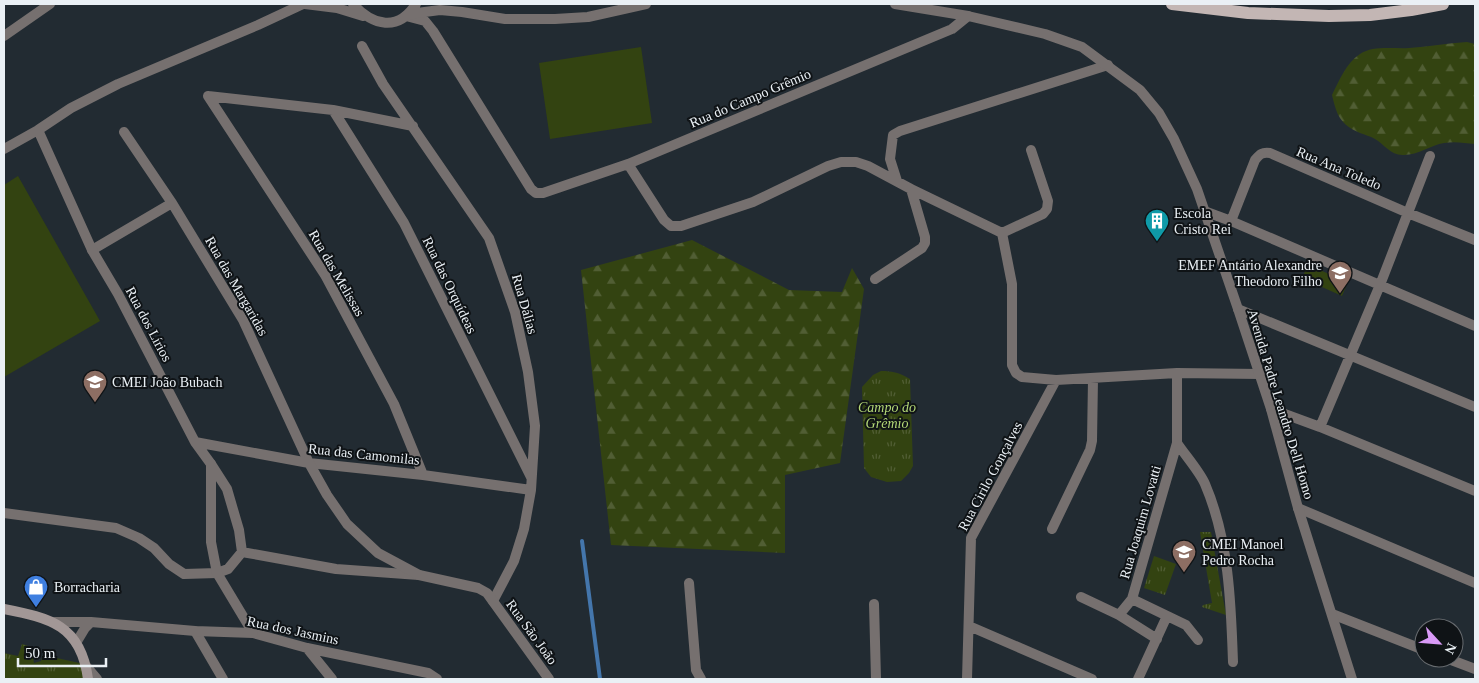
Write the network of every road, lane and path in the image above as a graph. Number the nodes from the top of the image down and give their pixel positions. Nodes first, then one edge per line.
1 (50, 4) edge
2 (304, 4) edge
3 (353, 4) edge
4 (416, 4) edge
5 (450, 4) edge
6 (646, 4) edge
7 (895, 4) edge
8 (1172, 4) edge
9 (1443, 4) edge
10 (462, 12) junction
11 (406, 16) junction
12 (968, 16) junction
13 (378, 22) junction
14 (4, 36) edge
15 (362, 46) dead end
16 (1108, 65) junction
17 (333, 110) junction
18 (413, 126) junction
19 (38, 130) junction
20 (124, 132) dead end
21 (4, 149) edge
22 (1031, 150) dead end
23 (1430, 156) dead end
24 (628, 164) junction
25 (897, 181) junction
26 (911, 189) junction
27 (172, 203) junction
28 (1204, 211) junction
29 (1408, 213) junction
30 (1231, 221) junction
31 (1002, 233) junction
32 (1475, 240) edge
33 (92, 250) junction
34 (874, 279) dead end
35 (1380, 285) junction
36 (1238, 309) junction
37 (1475, 326) edge
38 (1350, 356) junction
39 (1177, 374) junction
40 (1260, 374) junction
41 (1092, 379) junction
42 (1056, 380) junction
43 (1475, 407) edge
44 (1271, 409) junction
45 (1320, 427) junction
46 (196, 442) junction
47 (1177, 443) junction
48 (309, 463) junction
49 (211, 464) junction
50 (423, 475) junction
51 (532, 478) junction
52 (531, 490) junction
53 (1475, 492) edge
54 (1298, 508) junction
55 (4, 513) edge
56 (1052, 528) dead end
57 (242, 552) junction
58 (217, 573) junction
59 (419, 575) junction
60 (689, 583) dead end
61 (1475, 583) edge
62 (1081, 597) dead end
63 (1132, 599) junction
64 (493, 601) junction
65 (874, 604) dead end
66 (4, 609) edge
67 (1332, 614) junction
68 (1119, 616) junction
69 (1167, 616) junction
70 (55, 622) junction
71 (91, 622) junction
72 (969, 626) junction
73 (195, 631) junction
74 (253, 633) junction
75 (1157, 639) junction
76 (1198, 640) dead end
77 (76, 644) junction
78 (1414, 646) edge
79 (307, 648) junction
80 (1233, 662) dead end
81 (86, 666) junction
82 (1475, 668) edge
83 (432, 676) edge
84 (88, 679) edge
85 (97, 679) edge
86 (223, 679) edge
87 (332, 679) edge
88 (549, 679) edge
89 (700, 679) edge
90 (876, 679) edge
91 (967, 679) edge
92 (1092, 679) edge
93 (1138, 679) edge
94 (1352, 679) edge
95 (1470, 679) edge

1 - 14 street
2 - 13 street
2 - 19 street
3 - 13 street
4 - 11 street
5 - 10 street
6 - 10 street
7 - 12 street, Avenida Padre Leandro Dell Homo
8 - 9 main road
10 - 11 street
11 - 13 street
11 - 24 street, Rua do Campo Grêmio
12 - 16 street, Avenida Padre Leandro Dell Homo
12 - 24 street, Rua do Campo Grêmio
15 - 18 street, Rua Dálias
16 - 25 street
16 - 28 street, Avenida Padre Leandro Dell Homo
17 - 18 street
17 - 50 street, Rua das Melissas
17 - 51 street, Rua das Orquídeas
18 - 51 street, Rua Dálias
19 - 21 street
19 - 33 street, Rua dos Lírios
20 - 27 street, Rua das Margaridas
22 - 31 street
23 - 29 street
24 - 25 street
25 - 26 street
26 - 31 street
26 - 34 street
27 - 33 street
27 - 48 street, Rua das Margaridas
28 - 30 street
28 - 36 street, Avenida Padre Leandro Dell Homo
29 - 30 street, Rua Ana Toledo
29 - 32 street, Rua Ana Toledo
29 - 35 street
30 - 35 street
31 - 42 street
33 - 46 street, Rua dos Lírios
35 - 37 street
35 - 38 street
36 - 38 street
36 - 40 street, Avenida Padre Leandro Dell Homo
38 - 43 street
38 - 45 street
39 - 40 street
39 - 41 street
39 - 47 street, Rua Joaquim Lovatti
40 - 44 street, Avenida Padre Leandro Dell Homo
41 - 42 street
41 - 56 street
42 - 72 street, Rua Cirilo Gonçalves
44 - 45 street
44 - 54 street, Avenida Padre Leandro Dell Homo
45 - 53 street
46 - 48 street, Rua das Camomilas
46 - 49 street, Rua dos Lírios
47 - 63 street, Rua Joaquim Lovatti
47 - 80 street
48 - 50 street, Rua das Camomilas
48 - 59 street, Rua das Margaridas
49 - 57 street, Rua dos Lírios
49 - 58 street
50 - 52 street, Rua das Camomilas
51 - 52 street, Rua Dálias
52 - 64 street, Rua Dálias
54 - 61 street
54 - 67 street, Avenida Padre Leandro Dell Homo
55 - 58 street
57 - 58 street
57 - 59 street
58 - 74 street
59 - 64 street, Rua São João
60 - 89 street
62 - 68 street
63 - 68 street
63 - 69 street, Rua Joaquim Lovatti
64 - 88 street, Rua São João
65 - 90 street
66 - 70 main road
67 - 78 street
67 - 94 street, Avenida Padre Leandro Dell Homo
68 - 75 street
69 - 75 street
69 - 76 street, Rua Joaquim Lovatti
70 - 71 street, Rua dos Jasmins
70 - 77 main road
71 - 73 street, Rua dos Jasmins
71 - 77 street
72 - 91 street, Rua Cirilo Gonçalves
72 - 92 street
73 - 74 street, Rua dos Jasmins
73 - 86 street
74 - 79 street, Rua dos Jasmins
75 - 93 street
77 - 81 main road
79 - 83 street, Rua dos Jasmins
79 - 87 street
81 - 84 main road
81 - 85 street
82 - 95 street

